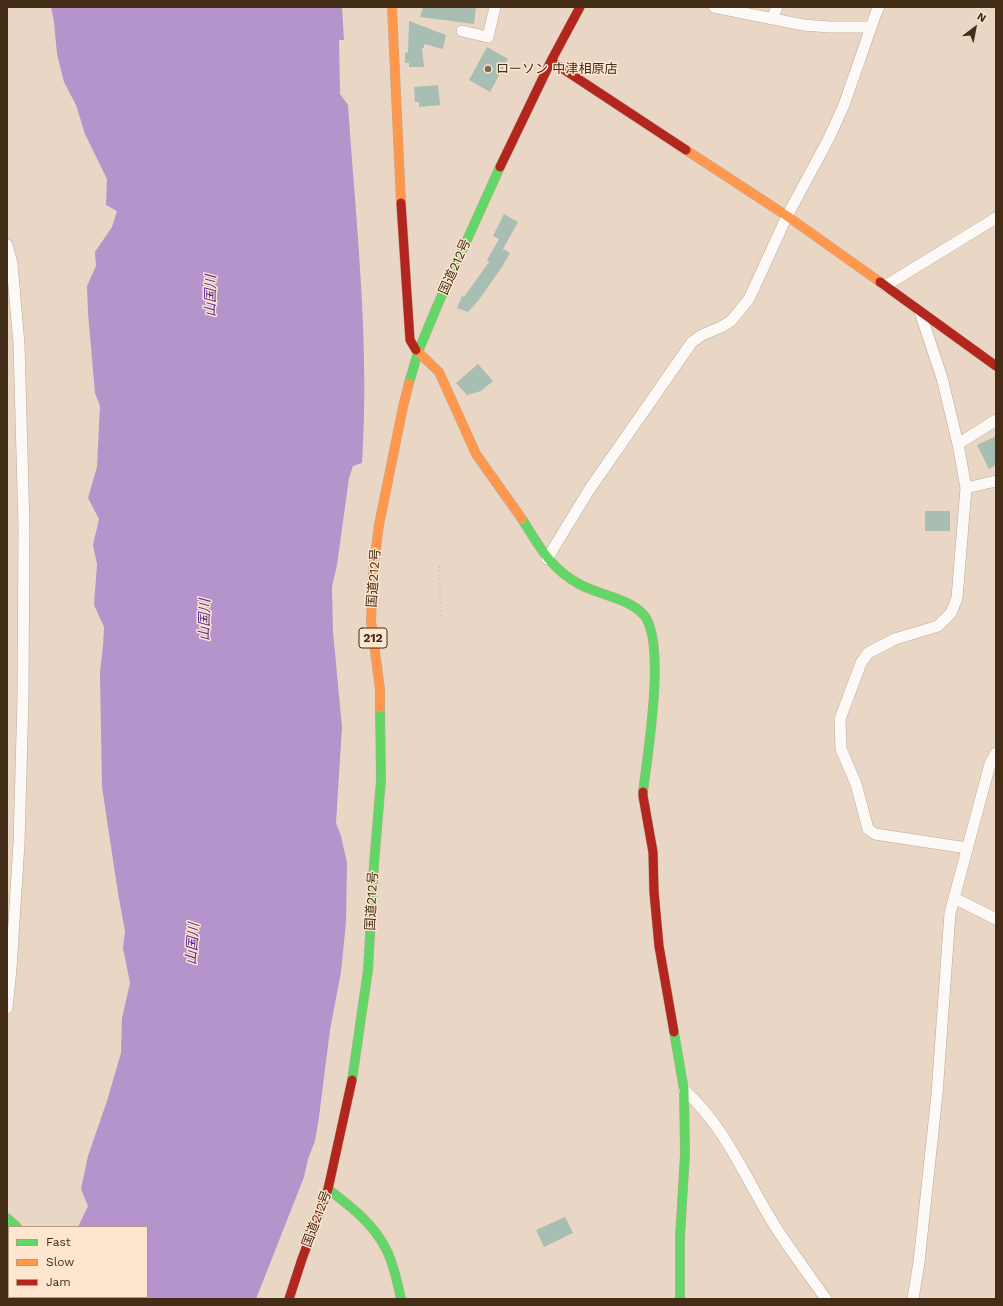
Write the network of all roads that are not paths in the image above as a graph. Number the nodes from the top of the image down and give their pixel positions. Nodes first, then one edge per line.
1 (392, 7) edge
2 (495, 7) edge
3 (580, 7) edge
4 (714, 7) edge
5 (777, 7) edge
6 (879, 7) edge
7 (772, 19) junction
8 (871, 27) junction
9 (462, 30) dead end
10 (551, 61) junction
11 (787, 216) junction
12 (996, 218) edge
13 (7, 245) edge
14 (885, 286) junction
15 (920, 312) junction
16 (418, 352) junction
17 (996, 366) edge
18 (996, 420) edge
19 (958, 444) junction
20 (996, 481) edge
21 (966, 488) junction
22 (547, 559) junction
23 (996, 753) edge
24 (967, 848) junction
25 (954, 898) junction
26 (996, 918) edge
27 (7, 1008) edge
28 (684, 1090) junction
29 (328, 1189) junction
30 (7, 1218) edge
31 (16, 1226) edge
32 (289, 1299) edge
33 (401, 1299) edge
34 (680, 1299) edge
35 (826, 1299) edge
36 (913, 1299) edge

1 - 16 main road
2 - 9 street
3 - 10 main road, 国道212号 / 212
4 - 7 street
5 - 7 street
6 - 8 street
7 - 8 street
8 - 11 street
10 - 11 main road
10 - 16 main road, 国道212号 / 212
11 - 14 main road
11 - 22 street
12 - 14 street
13 - 27 street
14 - 15 main road
15 - 17 main road
15 - 19 street
16 - 22 main road
16 - 29 main road, 国道212号 / 212
18 - 19 street
19 - 21 street
20 - 21 street
21 - 24 street
22 - 28 main road
23 - 24 street
24 - 25 street
25 - 26 street
25 - 36 street
28 - 34 main road
28 - 35 street
29 - 32 main road, 国道212号 / 212
29 - 33 main road
30 - 31 main road

